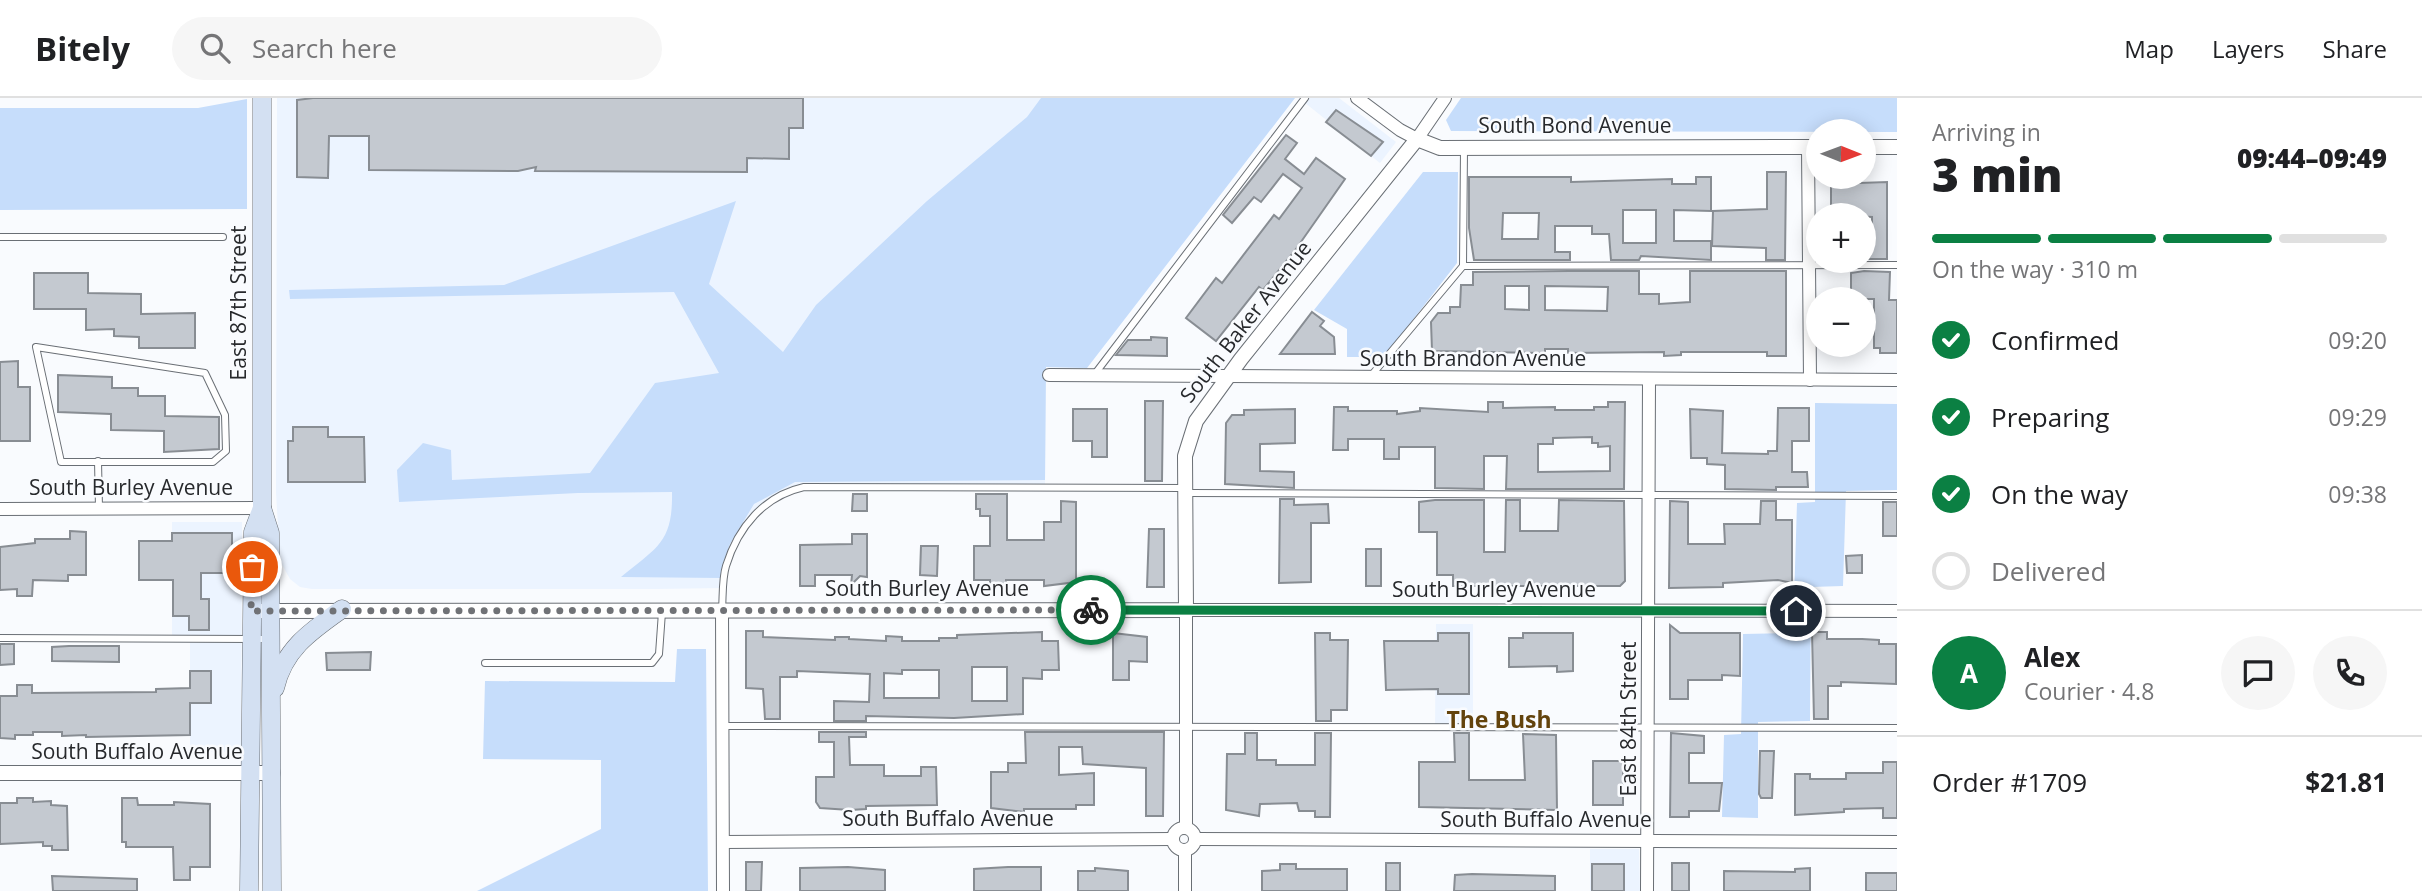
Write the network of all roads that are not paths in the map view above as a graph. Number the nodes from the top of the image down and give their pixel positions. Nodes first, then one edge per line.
1 (262, 98) edge
2 (1305, 98) edge
3 (1357, 98) edge
4 (1445, 98) edge
5 (1418, 139) junction
6 (1464, 147) junction
7 (1806, 147) edge
8 (1876, 147) edge
9 (1897, 147) edge
10 (0, 237) edge
11 (223, 237) dead end
12 (1806, 265) edge
13 (1876, 265) edge
14 (1897, 265) edge
15 (1463, 266) junction
16 (1808, 273) edge
17 (1049, 375) dead end
18 (1094, 375) junction
19 (1227, 376) junction
20 (1370, 377) junction
21 (1649, 379) junction
22 (1810, 380) junction
23 (1897, 380) edge
24 (98, 461) junction
25 (1185, 491) junction
26 (1649, 496) junction
27 (1897, 496) edge
28 (262, 508) junction
29 (0, 509) edge
30 (99, 509) junction
31 (342, 610) junction
32 (662, 610) junction
33 (722, 610) junction
34 (1186, 610) junction
35 (260, 611) junction
36 (1648, 611) junction
37 (1897, 611) edge
38 (0, 638) edge
39 (260, 639) junction
40 (485, 663) dead end
41 (273, 698) junction
42 (722, 726) junction
43 (1186, 727) junction
44 (1648, 727) junction
45 (1897, 728) edge
46 (0, 772) edge
47 (273, 773) junction
48 (251, 774) junction
49 (1185, 828) junction
50 (1173, 839) junction
51 (1195, 839) junction
52 (1647, 841) junction
53 (723, 842) junction
54 (1897, 842) edge
55 (1185, 850) junction
56 (249, 891) edge
57 (272, 891) edge
58 (723, 891) edge
59 (1185, 891) edge
60 (1647, 891) edge

1 - 28 main road, East 87th Street
2 - 18 lane
3 - 5 street, South Bond Avenue
4 - 5 street, South Baker Avenue
5 - 6 street, South Bond Avenue
5 - 19 street, South Baker Avenue
6 - 7 street, South Bond Avenue
6 - 15 lane
8 - 9 street
10 - 11 lane
12 - 15 lane
13 - 14 lane
15 - 20 lane
16 - 22 street
17 - 18 street, South Brandon Avenue
18 - 19 street, South Brandon Avenue
19 - 20 street, South Brandon Avenue
19 - 25 street, South Baker Avenue
20 - 21 street, South Brandon Avenue
21 - 22 street, South Brandon Avenue
21 - 26 street, East 84th Street
22 - 23 street, South Brandon Avenue
24 - 24 lane
24 - 30 lane
25 - 26 lane
25 - 33 lane
25 - 34 street, South Baker Avenue
26 - 27 lane
26 - 36 street, East 84th Street
28 - 30 street, South Burley Avenue
28 - 35 main road, East 87th Street
29 - 30 street, South Burley Avenue
31 - 32 street, South Burley Avenue
31 - 35 street, South Burley Avenue
31 - 41 main road
32 - 33 street, South Burley Avenue
32 - 40 lane
33 - 34 street, South Burley Avenue
33 - 42 street
34 - 36 street, South Burley Avenue
34 - 43 street
35 - 39 main road, East 87th Street
36 - 37 street, South Burley Avenue
36 - 44 street, East 84th Street
38 - 39 lane
39 - 41 main road, East 87th Street
39 - 48 main road, East 87th Street
41 - 47 main road, East 87th Street
42 - 43 lane
42 - 53 street
43 - 44 lane
43 - 49 street
44 - 45 lane
44 - 52 street, East 84th Street
46 - 48 street, South Buffalo Avenue
47 - 48 street, South Buffalo Avenue
47 - 57 main road, East 87th Street
48 - 56 main road, East 87th Street
49 - 50 street
49 - 51 street
50 - 53 street, South Buffalo Avenue
50 - 55 street
51 - 52 street, South Buffalo Avenue
51 - 55 street
52 - 54 street, South Buffalo Avenue
52 - 60 street, East 84th Street
53 - 58 street
55 - 59 street

